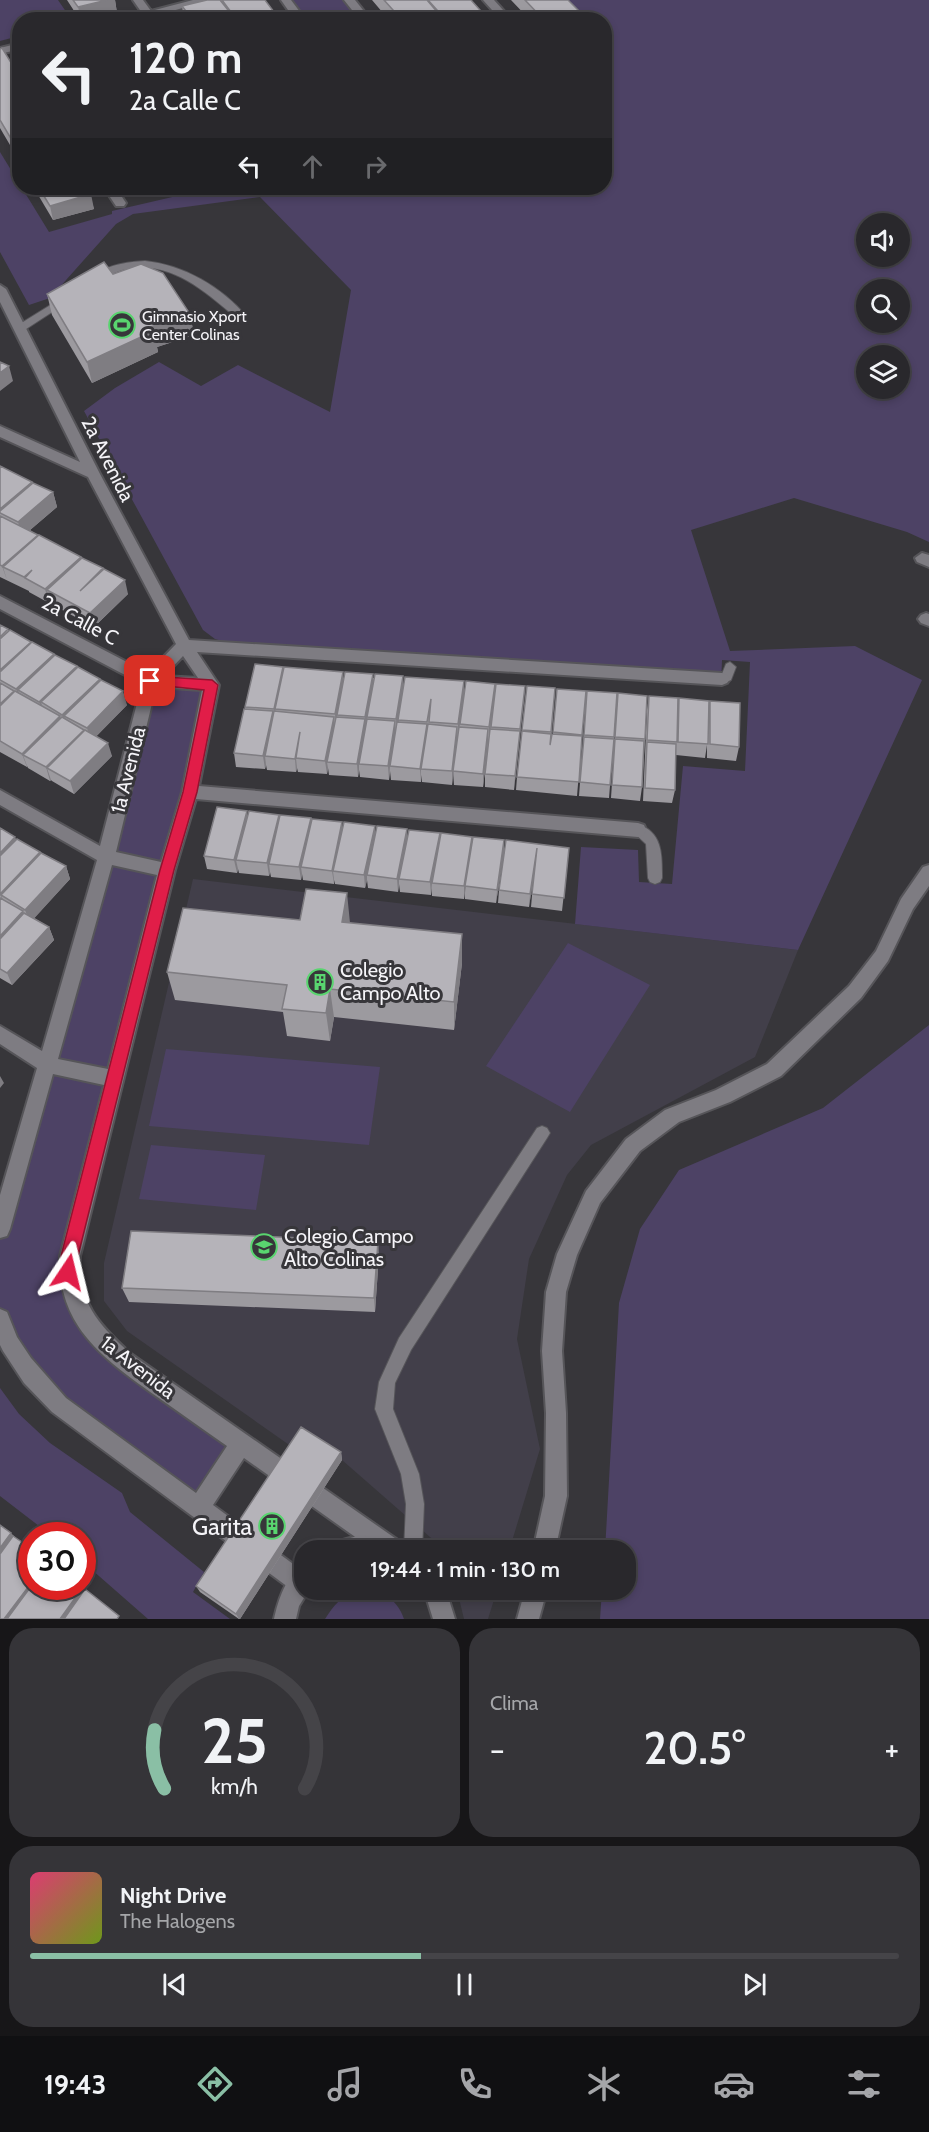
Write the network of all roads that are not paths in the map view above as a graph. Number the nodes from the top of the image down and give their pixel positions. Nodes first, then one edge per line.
1 (205, 0) edge
2 (349, 0) edge
3 (488, 0) edge
4 (166, 12) edge
5 (359, 12) edge
6 (499, 12) edge
7 (115, 195) edge
8 (120, 203) dead end
9 (0, 289) edge
10 (242, 317) dead end
11 (20, 329) junction
12 (0, 431) edge
13 (93, 474) junction
14 (0, 602) edge
15 (184, 645) junction
16 (726, 673) dead end
17 (150, 681) junction
18 (212, 685) junction
19 (190, 792) junction
20 (0, 797) edge
21 (638, 830) joint
22 (106, 857) junction
23 (167, 870) junction
24 (929, 872) edge
25 (655, 878) dead end
26 (0, 1034) edge
27 (48, 1065) junction
28 (113, 1079) junction
29 (542, 1133) dead end
30 (0, 1229) edge
31 (0, 1319) edge
32 (241, 1444) junction
33 (199, 1508) junction
34 (376, 1540) edge
35 (413, 1540) edge
36 (546, 1540) edge
37 (294, 1574) edge
38 (294, 1594) edge
39 (438, 1600) edge
40 (533, 1600) edge
41 (285, 1619) edge
42 (444, 1619) edge
43 (528, 1619) edge

1 - 4 street
2 - 5 street
3 - 6 street
7 - 8 street
9 - 11 street, 2a Avenida
10 - 11 lane
11 - 13 street, 2a Avenida
12 - 13 street
13 - 15 street, 2a Avenida
14 - 17 street, 2a Calle C
15 - 16 street
15 - 17 street, 1a Avenida
15 - 18 street
17 - 18 street, 2a Calle C
17 - 22 street, 1a Avenida
18 - 19 street, 1a Avenida
19 - 21 street
19 - 23 street, 1a Avenida
20 - 22 street
21 - 25 lane
22 - 23 street
22 - 27 street, 1a Avenida
23 - 28 street, 1a Avenida
24 - 36 street
26 - 27 street
27 - 28 street
27 - 30 street, 1a Avenida
28 - 32 street, 1a Avenida
29 - 35 lane
31 - 33 street
32 - 33 street
32 - 34 street, 1a Avenida
33 - 37 street
38 - 41 street
39 - 42 street
40 - 43 street

